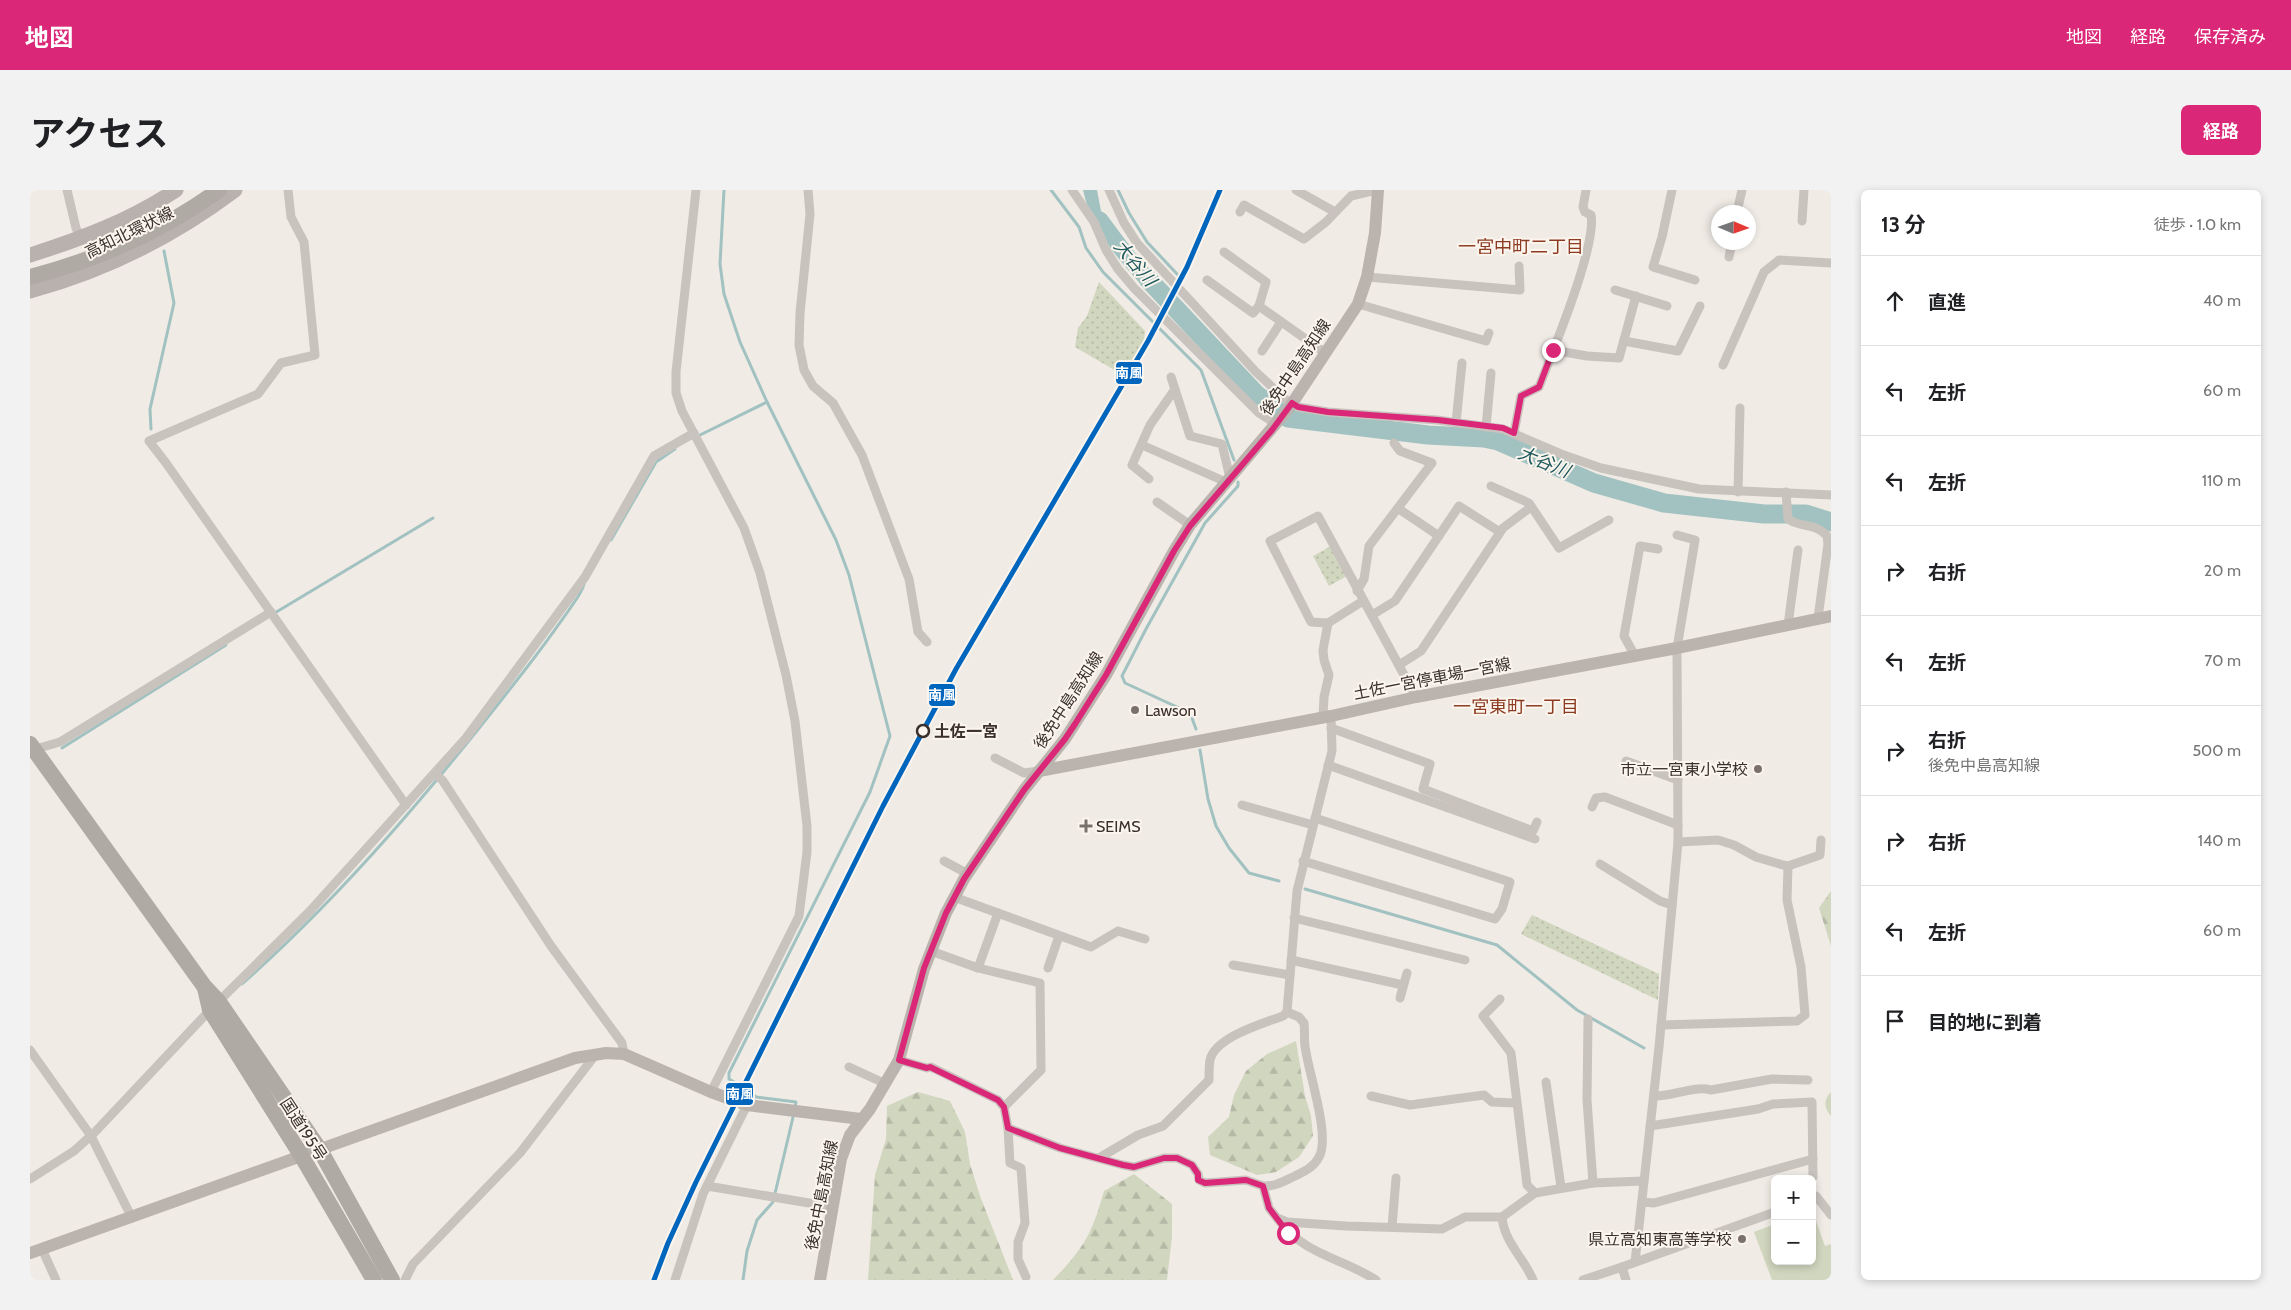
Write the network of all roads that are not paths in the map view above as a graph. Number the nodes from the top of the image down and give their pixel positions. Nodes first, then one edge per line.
1 (67, 190) edge
2 (176, 190) edge
3 (219, 190) edge
4 (235, 190) edge
5 (288, 190) edge
6 (696, 190) edge
7 (808, 190) edge
8 (1072, 190) edge
9 (1079, 190) edge
10 (1109, 190) edge
11 (1296, 190) edge
12 (1377, 190) edge
13 (1586, 190) edge
14 (1672, 190) edge
15 (1742, 190) edge
16 (1804, 190) edge
17 (1080, 200) junction
18 (1739, 205) edge
19 (1240, 212) dead end
20 (1334, 212) junction
21 (1802, 221) dead end
22 (81, 238) junction
23 (1730, 250) edge
24 (1224, 252) dead end
25 (30, 255) edge
26 (1729, 257) dead end
27 (1831, 263) edge
28 (1519, 266) dead end
29 (30, 277) edge
30 (1367, 277) junction
31 (1207, 280) dead end
32 (1695, 280) dead end
33 (1615, 290) dead end
34 (30, 291) edge
35 (1636, 296) junction
36 (1358, 304) junction
37 (1259, 306) junction
38 (1667, 306) dead end
39 (1700, 306) dead end
40 (1281, 322) junction
41 (1489, 333) dead end
42 (1624, 341) junction
43 (1553, 350) junction
44 (1262, 351) dead end
45 (1324, 352) junction
46 (1462, 363) dead end
47 (1723, 365) dead end
48 (1491, 373) dead end
49 (1171, 377) dead end
50 (1175, 389) junction
51 (1291, 405) junction
52 (1740, 408) dead end
53 (1456, 423) junction
54 (1276, 424) junction
55 (1486, 426) junction
56 (694, 433) junction
57 (1514, 433) junction
58 (1394, 443) dead end
59 (1142, 445) junction
60 (1149, 479) dead end
61 (1228, 480) junction
62 (1490, 486) dead end
63 (1738, 492) junction
64 (1786, 492) junction
65 (1831, 495) edge
66 (1157, 502) dead end
67 (1531, 506) junction
68 (1399, 509) junction
69 (1609, 520) dead end
70 (1190, 526) junction
71 (1500, 532) junction
72 (1676, 535) dead end
73 (1439, 536) junction
74 (1658, 549) dead end
75 (1798, 550) dead end
76 (1358, 591) junction
77 (1362, 601) junction
78 (271, 612) junction
79 (1372, 615) junction
80 (1825, 617) edge
81 (1328, 623) junction
82 (1788, 625) junction
83 (927, 642) dead end
84 (1677, 648) junction
85 (1635, 656) junction
86 (1399, 665) junction
87 (1416, 697) junction
88 (1328, 720) junction
89 (31, 748) edge
90 (995, 758) dead end
91 (1626, 761) dead end
92 (1328, 765) junction
93 (436, 772) junction
94 (1039, 772) junction
95 (1678, 780) junction
96 (406, 805) junction
97 (1242, 805) dead end
98 (1592, 807) dead end
99 (1314, 821) junction
100 (1537, 822) dead end
101 (1678, 825) junction
102 (1535, 840) dead end
103 (1821, 840) dead end
104 (1678, 842) junction
105 (944, 860) dead end
106 (1303, 862) junction
107 (1600, 864) dead end
108 (1788, 866) junction
109 (968, 874) junction
110 (954, 897) junction
111 (1672, 905) junction
112 (998, 913) junction
113 (1294, 918) junction
114 (1059, 936) junction
115 (1145, 939) dead end
116 (931, 951) junction
117 (1291, 960) junction
118 (1465, 960) dead end
119 (1233, 965) dead end
120 (978, 968) junction
121 (1048, 968) dead end
122 (1407, 973) dead end
123 (1290, 975) junction
124 (1403, 985) junction
125 (1400, 998) dead end
126 (1500, 999) dead end
127 (214, 1006) junction
128 (1287, 1012) junction
129 (1588, 1019) dead end
130 (1661, 1025) junction
131 (31, 1053) edge
132 (596, 1054) junction
133 (624, 1054) junction
134 (899, 1060) junction
135 (848, 1067) dead end
136 (1808, 1080) dead end
137 (1546, 1082) dead end
138 (886, 1084) junction
139 (711, 1092) junction
140 (1371, 1096) dead end
141 (1654, 1096) junction
142 (1516, 1103) junction
143 (747, 1105) junction
144 (1004, 1107) junction
145 (861, 1118) junction
146 (1650, 1126) junction
147 (1008, 1128) junction
148 (91, 1136) junction
149 (320, 1150) junction
150 (301, 1155) junction
151 (1099, 1158) junction
152 (1813, 1160) junction
153 (1813, 1175) edge
154 (1396, 1178) dead end
155 (30, 1179) edge
156 (1643, 1181) junction
157 (1593, 1183) junction
158 (707, 1186) junction
159 (1263, 1186) junction
160 (1561, 1187) junction
161 (1535, 1193) junction
162 (1816, 1196) edge
163 (1642, 1202) junction
164 (833, 1207) junction
165 (1771, 1213) edge
166 (1831, 1215) edge
167 (1502, 1217) junction
168 (132, 1218) junction
169 (1277, 1218) junction
170 (1392, 1227) junction
171 (36, 1251) edge
172 (1635, 1262) junction
173 (1622, 1267) junction
174 (1026, 1277) dead end
175 (409, 1278) edge
176 (677, 1279) edge
177 (56, 1280) edge
178 (374, 1280) edge
179 (392, 1280) edge
180 (820, 1280) edge
181 (1376, 1280) edge
182 (1534, 1280) edge
183 (1583, 1280) edge
184 (1626, 1280) edge

1 - 22 street
2 - 22 main road, 高知北環状線
3 - 29 highway
4 - 34 main road, 高知北環状線
5 - 78 street
6 - 56 street
7 - 83 street
8 - 17 street
9 - 17 street
10 - 51 street
11 - 20 street
12 - 20 street
12 - 30 main road, 後免中島高知線
13 - 43 street
14 - 32 street
15 - 18 street
16 - 21 street
17 - 54 street
19 - 20 street
22 - 25 main road, 高知北環状線
23 - 26 street
24 - 37 street
27 - 47 street
28 - 30 street
30 - 36 main road, 後免中島高知線
31 - 37 street
33 - 35 street
35 - 38 street
35 - 42 street
36 - 41 street
36 - 45 main road, 後免中島高知線
37 - 40 street
39 - 42 street
40 - 44 street
40 - 45 street
42 - 43 street
43 - 57 street
45 - 51 main road, 後免中島高知線
46 - 53 street
48 - 55 street
49 - 50 street
50 - 59 street
50 - 61 street
51 - 53 street
51 - 54 main road, 後免中島高知線
52 - 63 street
53 - 55 street
54 - 61 main road, 後免中島高知線
55 - 57 street
56 - 93 street
56 - 139 street
57 - 63 street
58 - 68 street
59 - 60 street
59 - 61 street
61 - 70 main road, 後免中島高知線
62 - 67 street
63 - 64 street
64 - 65 street
64 - 80 street
66 - 70 street
67 - 69 street
67 - 71 street
68 - 73 street
68 - 76 street
70 - 94 main road, 後免中島高知線
71 - 73 street
71 - 86 street
72 - 84 street
73 - 79 street
74 - 85 street
75 - 82 street
76 - 77 street
76 - 81 street
77 - 79 street
77 - 81 street
78 - 89 street
78 - 96 street
79 - 86 street
80 - 82 main road, 土佐一宮停車場一宮線
81 - 88 street
82 - 84 main road, 土佐一宮停車場一宮線
84 - 85 main road, 土佐一宮停車場一宮線
84 - 95 street
85 - 87 main road, 土佐一宮停車場一宮線
86 - 87 street
87 - 88 main road, 土佐一宮停車場一宮線
88 - 92 street
88 - 94 main road, 土佐一宮停車場一宮線
88 - 100 street
89 - 127 highway, 国道195号
90 - 94 street
91 - 95 street
92 - 99 street
92 - 102 street
93 - 96 street
93 - 133 street
94 - 109 main road, 後免中島高知線
95 - 101 street
96 - 127 street
97 - 99 street
98 - 101 street
99 - 106 street
99 - 106 street
101 - 104 street
103 - 108 street
104 - 108 street
104 - 111 street
105 - 109 street
106 - 113 street
107 - 111 street
108 - 130 street
109 - 110 main road, 後免中島高知線
110 - 112 street
110 - 116 main road, 後免中島高知線
111 - 130 street
112 - 114 street
112 - 120 street
113 - 117 street
113 - 118 street
114 - 115 street
114 - 121 street
116 - 120 street
116 - 134 main road, 後免中島高知線
117 - 123 street
117 - 124 street
119 - 123 street
120 - 144 street
122 - 124 street
123 - 128 street
124 - 125 street
126 - 142 street
127 - 148 street
127 - 149 highway, 国道195号
127 - 150 highway, 国道195号
128 - 151 street
128 - 159 street
129 - 157 street
130 - 141 street
131 - 148 street
132 - 133 main road
132 - 149 main road
132 - 175 street
133 - 139 main road
134 - 138 main road, 後免中島高知線
134 - 144 street
135 - 138 street
136 - 141 street
137 - 160 street
138 - 145 main road, 後免中島高知線
139 - 143 main road
140 - 142 street
141 - 146 street
142 - 161 street
143 - 145 main road
143 - 158 street
144 - 147 street
145 - 164 main road, 後免中島高知線
146 - 152 street
146 - 156 street
147 - 151 street
147 - 174 street
148 - 155 street
148 - 168 street
149 - 150 main road
149 - 179 highway, 国道195号
150 - 168 main road
150 - 178 highway, 国道195号
151 - 159 street
152 - 153 street
152 - 163 street
154 - 170 street
156 - 157 street
156 - 163 street
157 - 160 street
158 - 164 street
158 - 176 street
159 - 169 street
160 - 161 street
161 - 167 street
162 - 166 street
163 - 172 street
164 - 180 main road, 後免中島高知線
165 - 172 street
167 - 170 street
167 - 182 street
168 - 171 main road
169 - 170 street
169 - 181 street
171 - 177 street
172 - 173 street
173 - 183 street
173 - 184 street

